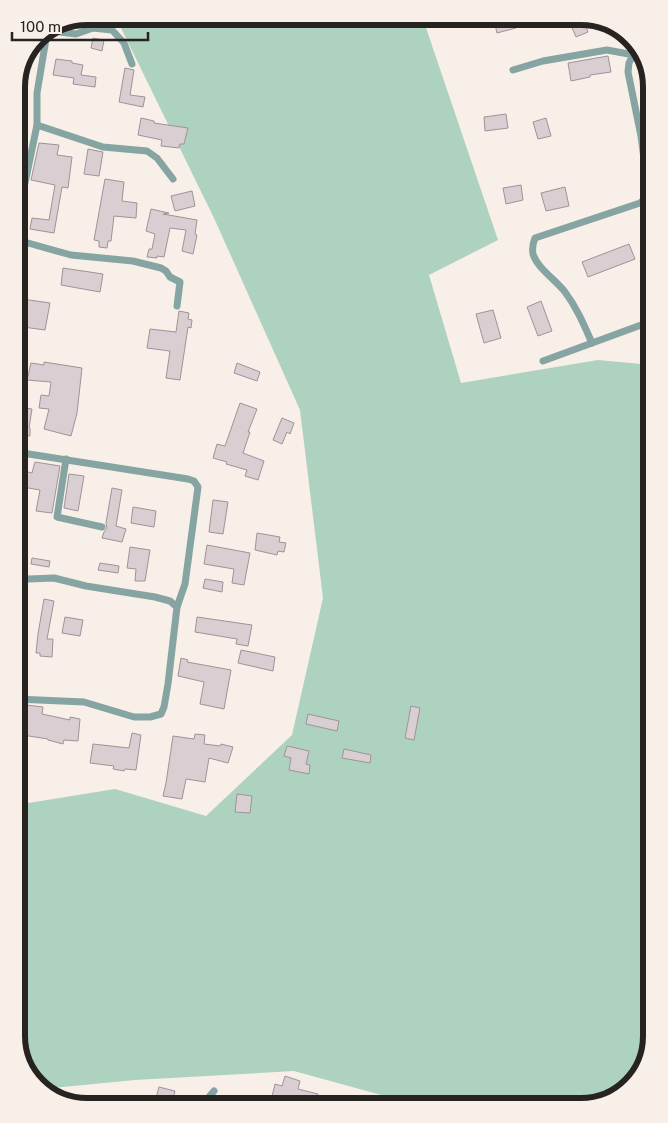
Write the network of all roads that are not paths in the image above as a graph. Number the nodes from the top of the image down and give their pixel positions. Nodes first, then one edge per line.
1 (60, 31) edge
2 (46, 40) edge
3 (633, 55) joint
4 (132, 64) dead end
5 (514, 70) dead end
6 (37, 125) junction
7 (643, 151) edge
8 (173, 179) dead end
9 (25, 183) edge
10 (643, 200) edge
11 (25, 243) edge
12 (177, 306) dead end
13 (643, 324) edge
14 (592, 343) junction
15 (542, 361) dead end
16 (25, 453) edge
17 (66, 459) junction
18 (102, 527) dead end
19 (25, 579) edge
20 (177, 607) junction
21 (25, 699) edge
22 (214, 1091) dead end
23 (208, 1098) edge

1 - 4 street
2 - 6 street
3 - 5 street
3 - 7 street
6 - 8 street
6 - 9 street
10 - 14 street
11 - 12 street
13 - 14 street
14 - 15 street
16 - 17 street
17 - 18 street
17 - 20 street
19 - 20 street
20 - 21 street
22 - 23 street

